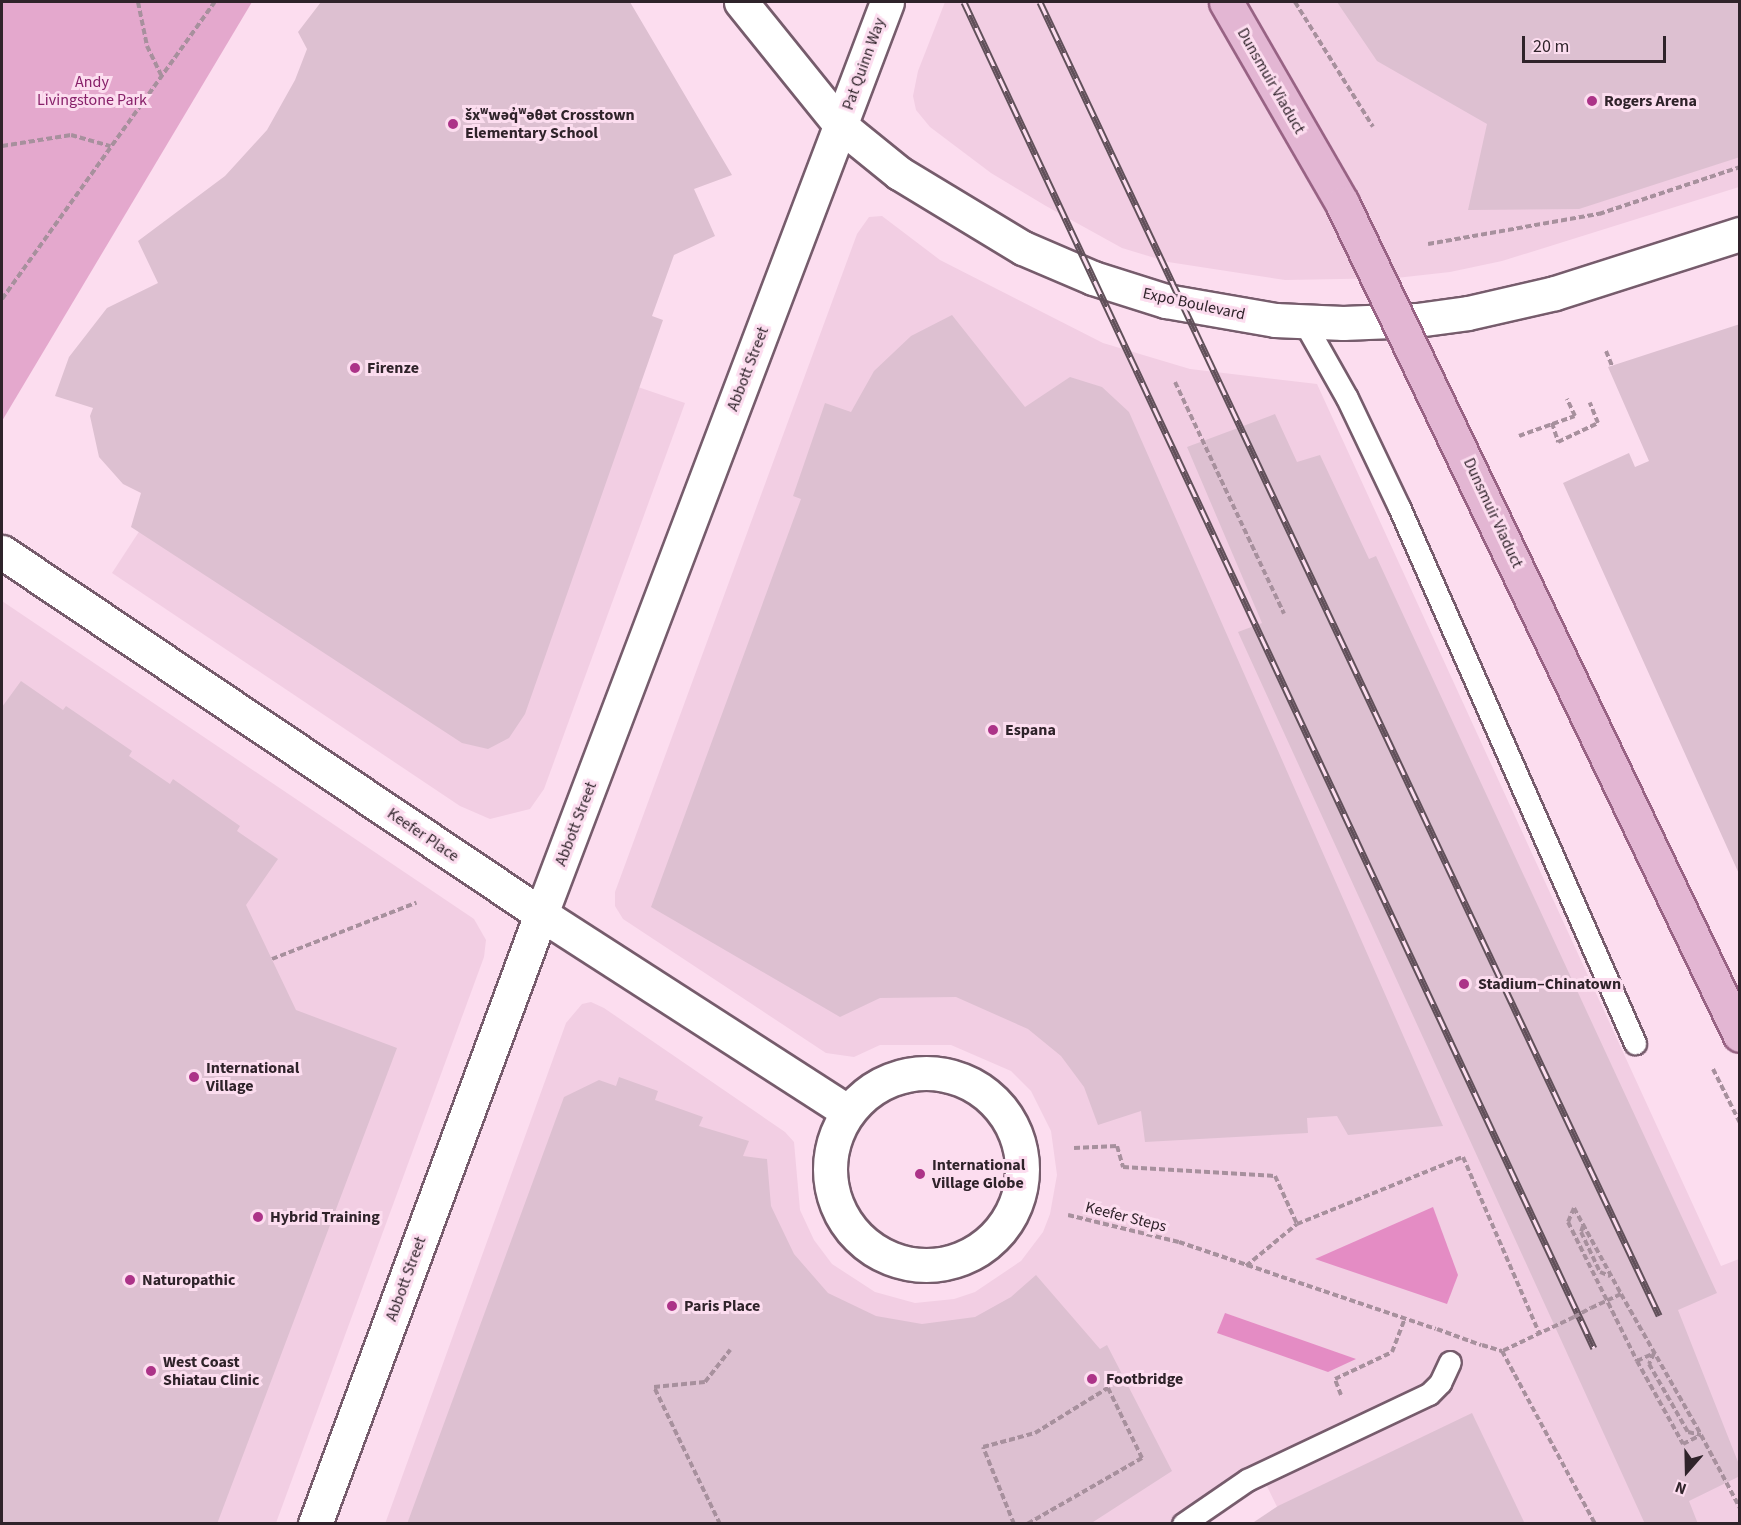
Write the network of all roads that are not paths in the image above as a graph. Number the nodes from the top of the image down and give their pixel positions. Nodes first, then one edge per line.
1 (741, 2) edge
2 (887, 2) edge
3 (1226, 2) edge
4 (841, 126) junction
5 (1740, 234) edge
6 (1304, 322) junction
7 (2, 552) edge
8 (541, 914) junction
9 (1740, 1035) edge
10 (1635, 1043) dead end
11 (848, 1112) junction
12 (1450, 1362) dead end
13 (315, 1524) edge
14 (1183, 1524) edge

1 - 4 street, Expo Boulevard
2 - 4 street, Pat Quinn Way
3 - 9 main road, Dunsmuir Viaduct, bridge
4 - 6 street, Expo Boulevard
4 - 8 street, Abbott Street
5 - 6 street, Expo Boulevard
6 - 10 lane
7 - 8 street, Keefer Place
8 - 11 street, Keefer Place
8 - 13 street, Abbott Street
11 - 11 street
12 - 14 lane

